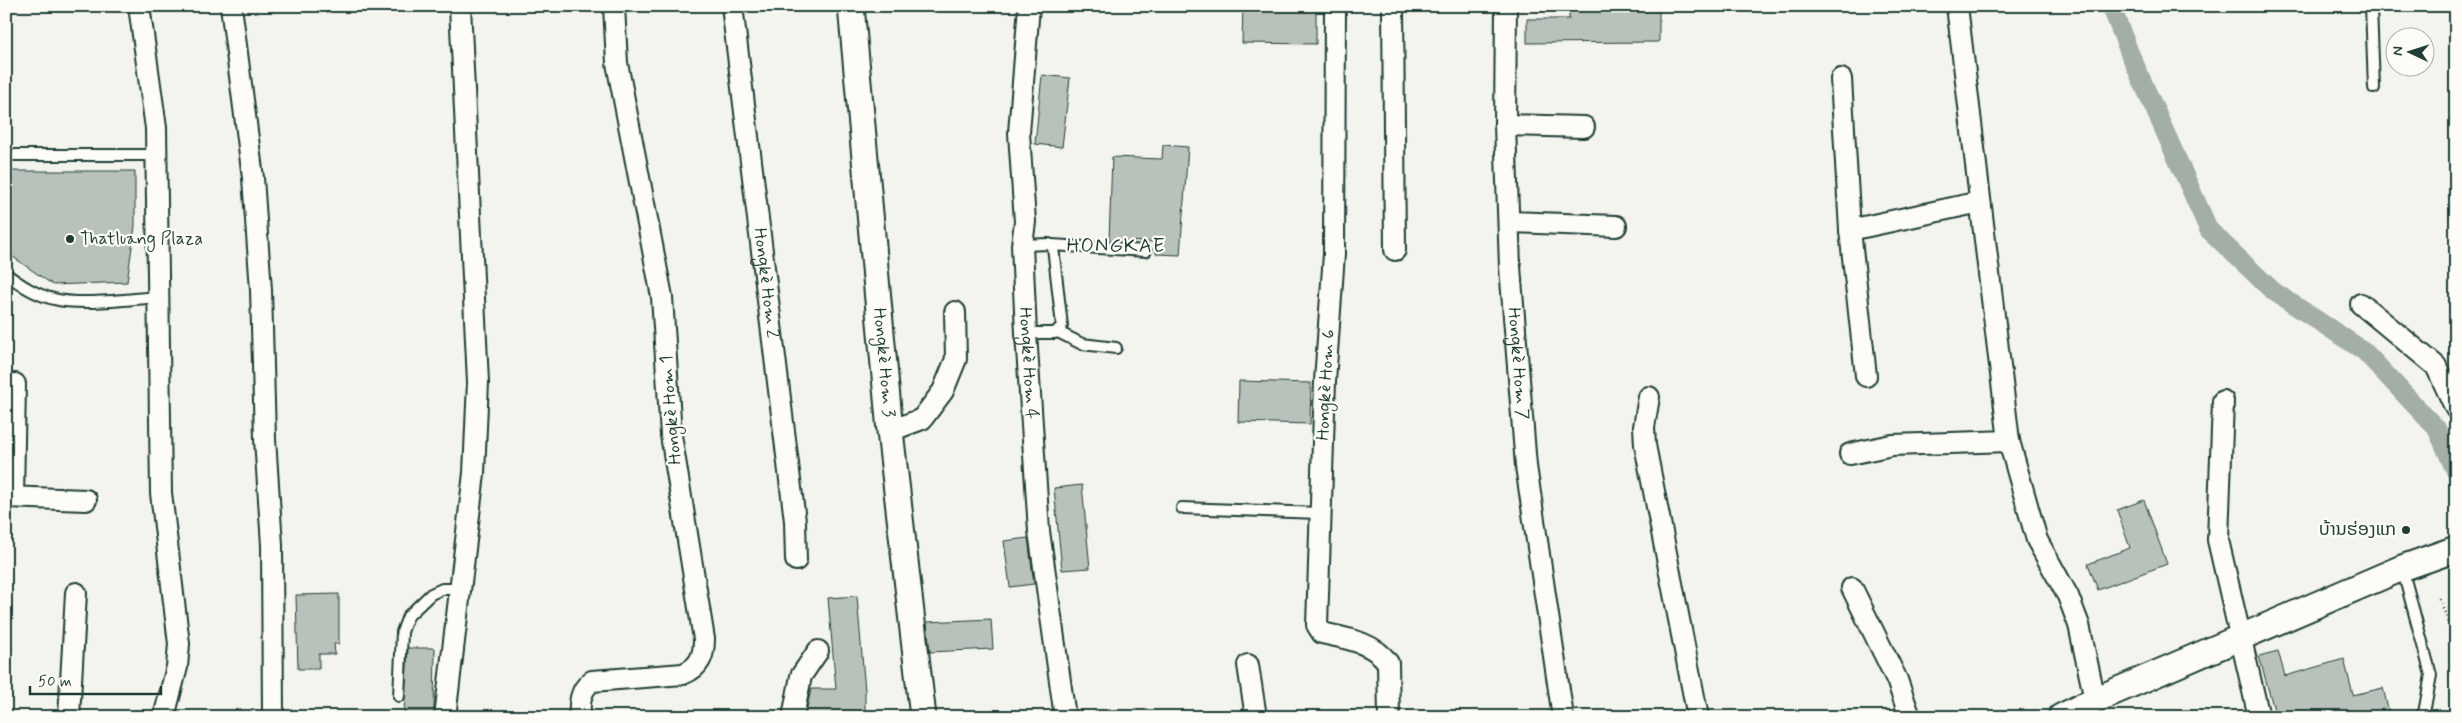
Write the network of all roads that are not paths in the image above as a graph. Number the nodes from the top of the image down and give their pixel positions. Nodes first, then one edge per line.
1 (140, 6) edge
2 (231, 6) edge
3 (460, 6) edge
4 (614, 6) edge
5 (732, 6) edge
6 (851, 6) edge
7 (1029, 6) edge
8 (1335, 6) edge
9 (1394, 6) edge
10 (1506, 6) edge
11 (1957, 6) edge
12 (2371, 6) edge
13 (1840, 78) dead end
14 (2374, 88) dead end
15 (1505, 125) junction
16 (1584, 127) dead end
17 (6, 155) edge
18 (157, 155) junction
19 (1980, 202) junction
20 (1509, 222) junction
21 (1616, 226) dead end
22 (1850, 230) junction
23 (1022, 245) junction
24 (1052, 245) junction
25 (1395, 250) dead end
26 (1146, 251) dead end
27 (6, 274) edge
28 (158, 297) junction
29 (2361, 304) dead end
30 (955, 312) dead end
31 (1058, 332) junction
32 (1026, 333) junction
33 (1116, 348) dead end
34 (1866, 376) dead end
35 (15, 384) dead end
36 (1649, 396) dead end
37 (2223, 401) dead end
38 (2456, 410) edge
39 (890, 431) junction
40 (2009, 441) junction
41 (1850, 454) dead end
42 (10, 497) edge
43 (86, 500) dead end
44 (1182, 508) dead end
45 (1319, 512) junction
46 (2456, 549) edge
47 (796, 560) dead end
48 (2407, 566) junction
49 (1852, 588) dead end
50 (460, 589) junction
51 (76, 594) dead end
52 (2240, 636) junction
53 (818, 652) dead end
54 (1248, 665) dead end
55 (398, 696) dead end
56 (2095, 700) junction
57 (69, 717) edge
58 (164, 717) edge
59 (273, 717) edge
60 (444, 717) edge
61 (580, 717) edge
62 (793, 717) edge
63 (923, 717) edge
64 (1065, 717) edge
65 (1256, 717) edge
66 (1389, 717) edge
67 (1563, 717) edge
68 (1698, 717) edge
69 (1910, 717) edge
70 (2060, 717) edge
71 (2259, 717) edge
72 (2418, 717) edge

1 - 18 street
2 - 59 street
3 - 50 street
4 - 61 street, Hongkè Hom 1
5 - 47 street, Hongkè Hom 2
6 - 39 street, Hongkè Hom 3
7 - 23 street, Hongkè Hom 4
8 - 45 street, Hongkè Hom 6
9 - 25 street
10 - 15 street, Hongkè Hom 7
11 - 19 street
12 - 14 lane
13 - 22 street
15 - 16 street
15 - 20 street, Hongkè Hom 7
17 - 18 lane
18 - 28 street
19 - 22 street
19 - 40 street
20 - 21 street
20 - 67 street, Hongkè Hom 7
22 - 34 street
23 - 24 lane
23 - 32 street, Hongkè Hom 4
24 - 26 lane
24 - 31 lane
27 - 28 lane
28 - 58 street
29 - 38 street
30 - 39 street
31 - 32 lane
31 - 33 lane
32 - 64 street, Hongkè Hom 4
35 - 42 street
36 - 68 street
37 - 52 street
39 - 63 street, Hongkè Hom 3
40 - 41 street
40 - 56 street
42 - 43 street
44 - 45 lane
45 - 66 street, Hongkè Hom 6
46 - 48 street
48 - 52 street
48 - 72 lane
49 - 69 street
50 - 55 lane
50 - 60 street
51 - 57 street
52 - 56 street
52 - 71 street
53 - 62 street
54 - 65 street
56 - 70 street

